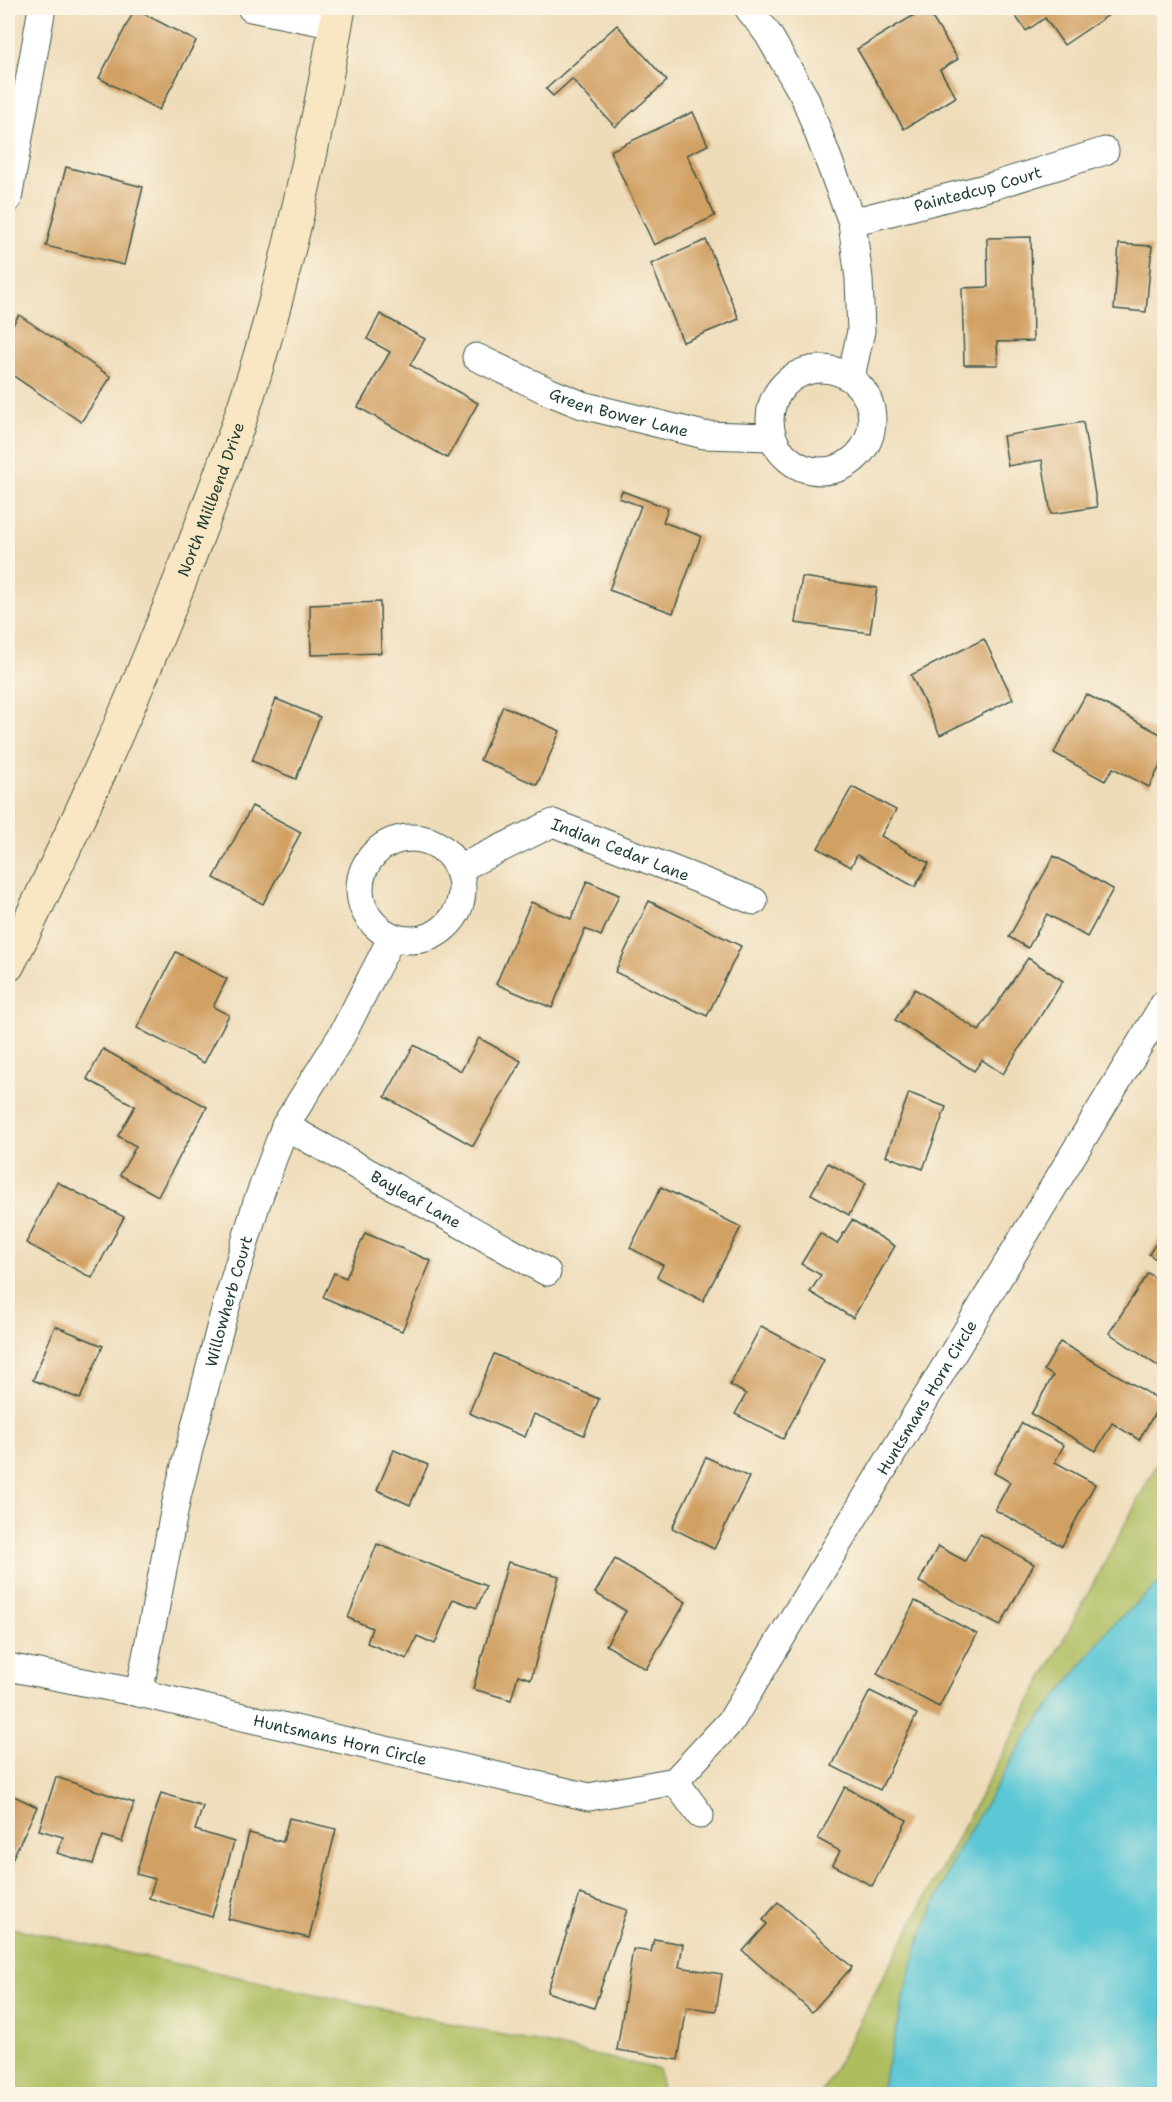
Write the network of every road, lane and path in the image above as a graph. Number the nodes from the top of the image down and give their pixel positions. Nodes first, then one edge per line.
1 (42, 8) edge
2 (251, 8) edge
3 (748, 8) edge
4 (338, 16) edge
5 (1105, 151) dead end
6 (8, 199) edge
7 (852, 222) junction
8 (476, 357) dead end
9 (851, 377) junction
10 (772, 436) junction
11 (458, 869) junction
12 (754, 901) dead end
13 (393, 937) junction
14 (8, 964) edge
15 (1164, 1004) edge
16 (285, 1126) junction
17 (547, 1272) dead end
18 (8, 1667) edge
19 (139, 1693) junction
20 (675, 1781) junction
21 (700, 1815) dead end

1 - 6 street
2 - 4 street
3 - 7 street
4 - 14 street, North Millbend Drive
5 - 7 street, Paintedcup Court
7 - 9 street
8 - 10 street, Green Bower Lane
9 - 10 street
9 - 10 street
11 - 12 street, Indian Cedar Lane
11 - 13 street
11 - 13 street
13 - 16 street, Willowherb Court
15 - 20 street, Huntsmans Horn Circle
16 - 17 street, Bayleaf Lane
16 - 19 street, Willowherb Court
18 - 19 street, Huntsmans Horn Circle
19 - 20 street, Huntsmans Horn Circle
20 - 21 street

